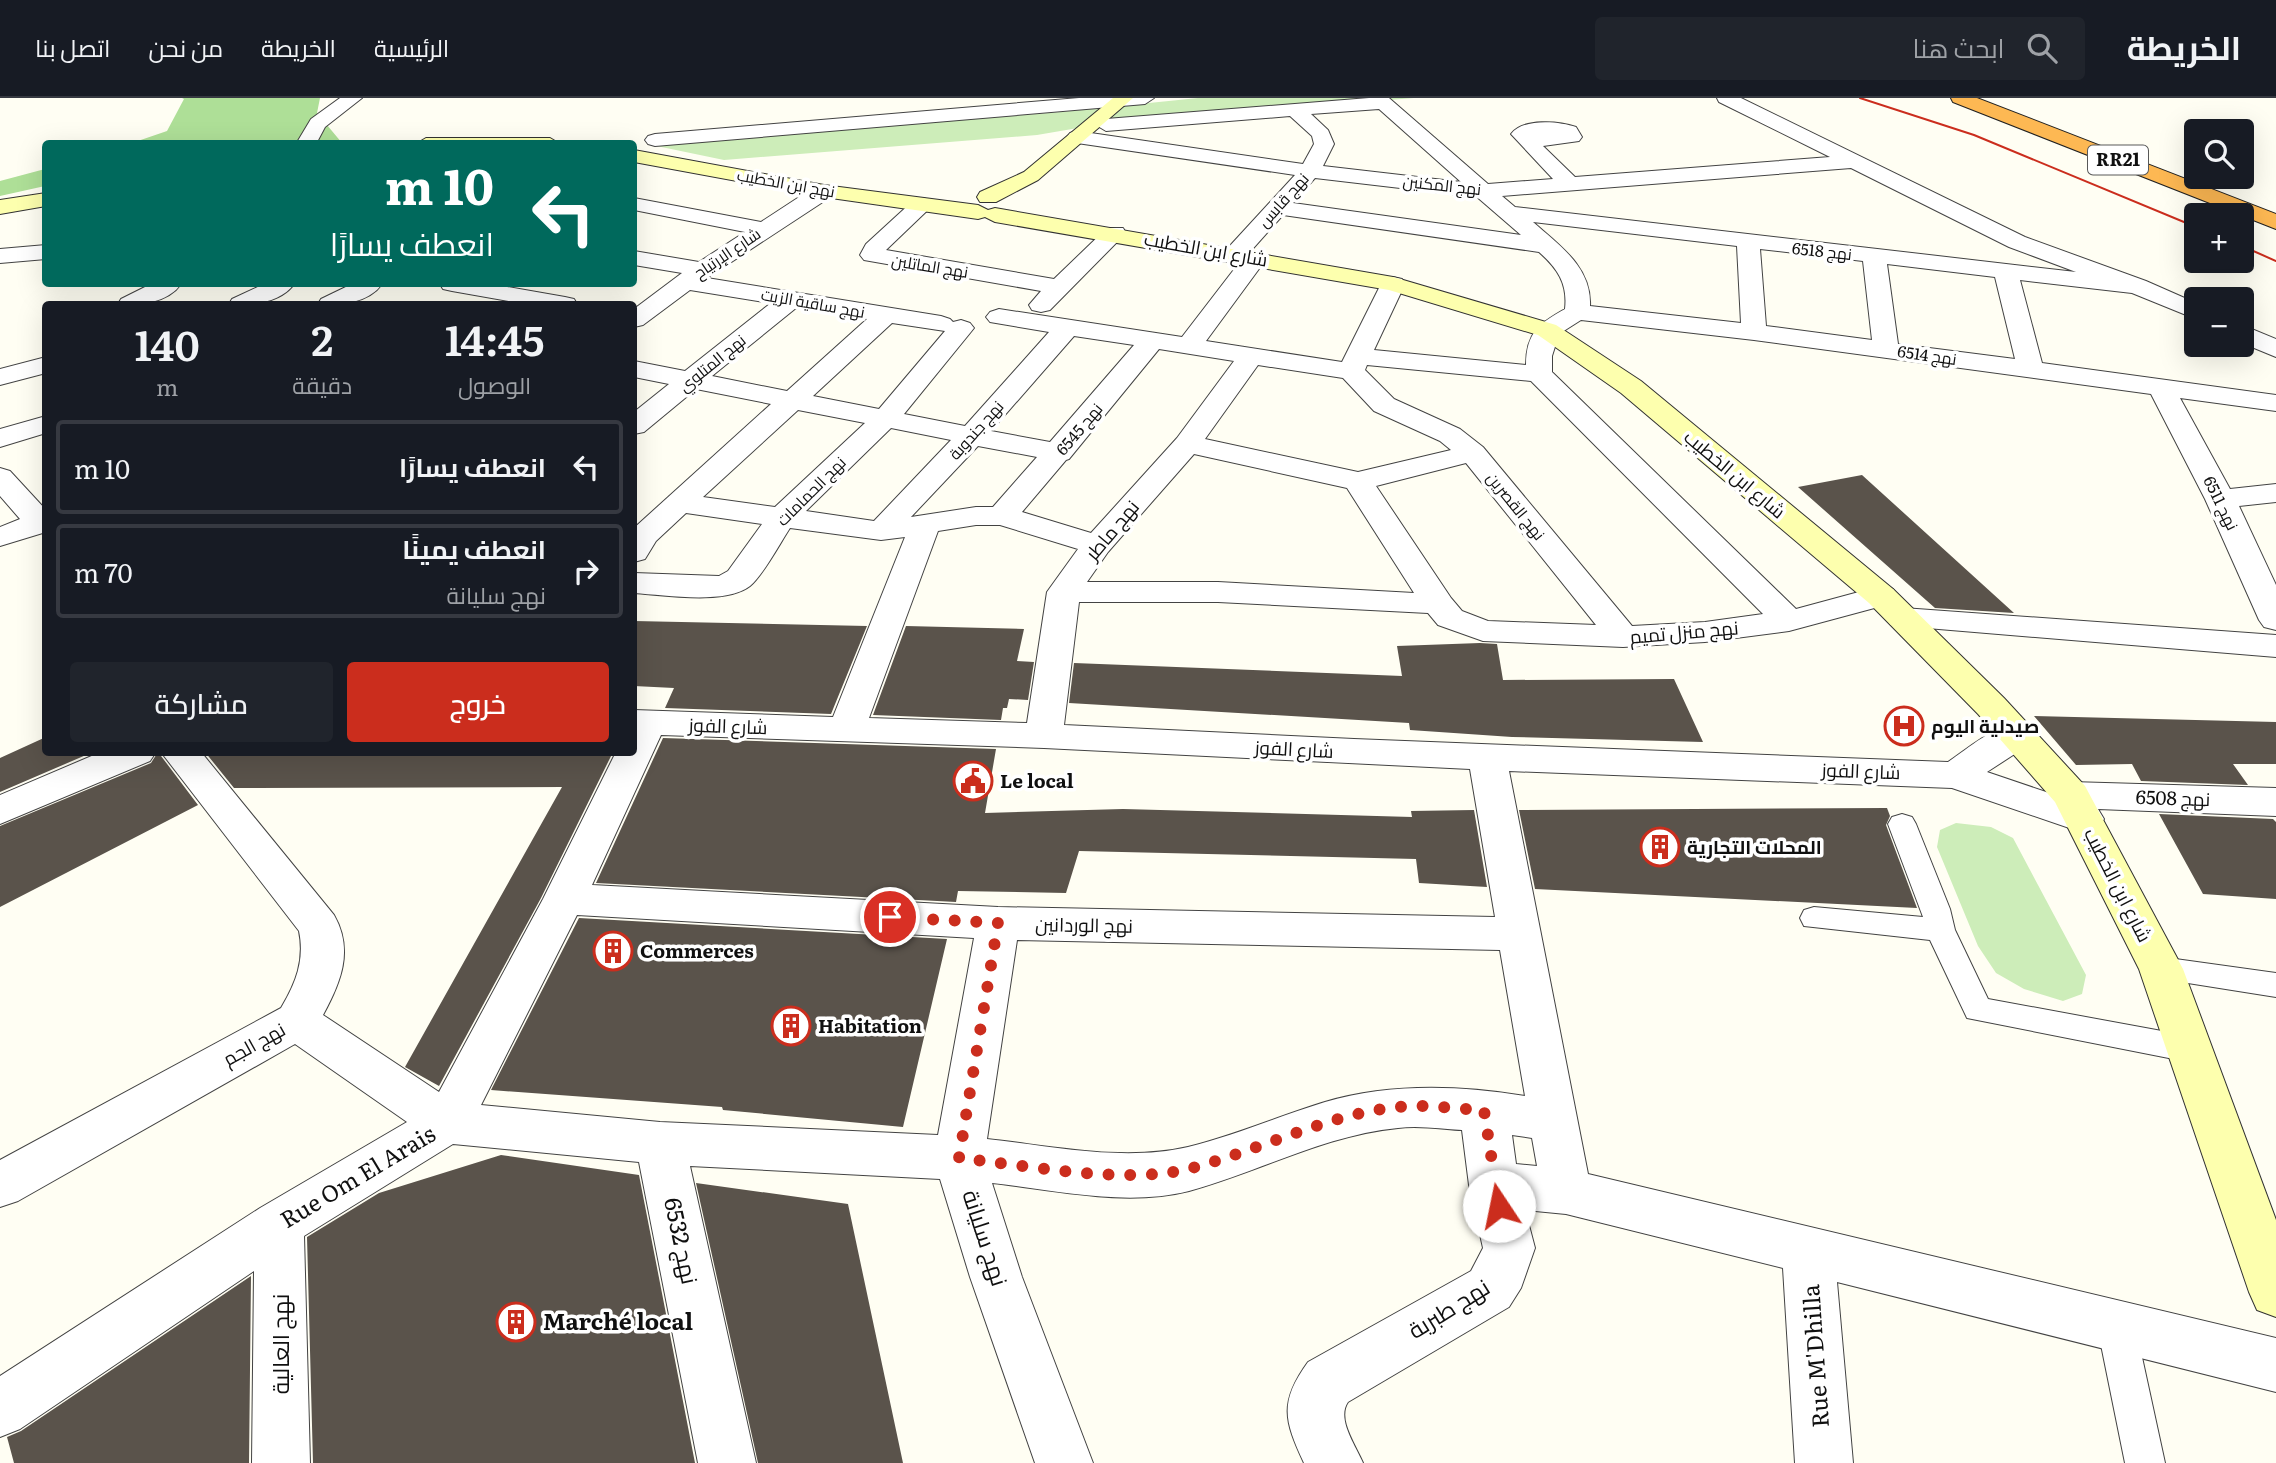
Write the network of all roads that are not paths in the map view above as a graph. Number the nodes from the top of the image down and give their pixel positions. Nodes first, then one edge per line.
1 (353, 98) edge
2 (1145, 98) edge
3 (1726, 98) edge
4 (1960, 98) edge
5 (2006, 98) edge
6 (1123, 99) edge
7 (1380, 101) edge
8 (1297, 111) junction
9 (1085, 132) junction
10 (306, 140) edge
11 (655, 140) dead end
12 (1527, 142) dead end
13 (637, 157) edge
14 (1850, 162) junction
15 (2184, 166) edge
16 (1310, 171) junction
17 (1031, 176) junction
18 (1570, 184) junction
19 (2244, 189) edge
20 (824, 191) junction
21 (1482, 191) junction
22 (42, 200) edge
23 (2276, 201) edge
24 (1019, 204) junction
25 (637, 205) edge
26 (931, 206) junction
27 (985, 206) junction
28 (0, 207) edge
29 (1275, 207) junction
30 (1508, 214) junction
31 (2276, 222) edge
32 (1049, 223) junction
33 (762, 229) junction
34 (1115, 233) junction
35 (1748, 243) junction
36 (1546, 246) junction
37 (42, 252) edge
38 (0, 256) edge
39 (1245, 256) junction
40 (1874, 256) junction
41 (637, 259) edge
42 (2006, 271) junction
43 (694, 276) junction
44 (1393, 284) junction
45 (2137, 286) junction
46 (164, 287) edge
47 (276, 287) edge
48 (364, 287) edge
49 (546, 287) edge
50 (1060, 287) junction
51 (456, 288) edge
52 (790, 300) junction
53 (136, 301) edge
54 (248, 301) edge
55 (336, 301) edge
56 (522, 301) edge
57 (2184, 307) edge
58 (1577, 312) junction
59 (885, 316) junction
60 (637, 317) edge
61 (951, 318) junction
62 (1025, 321) junction
63 (1068, 327) junction
64 (1547, 330) junction
65 (1754, 332) junction
66 (1154, 339) junction
67 (2254, 339) edge
68 (1190, 345) junction
69 (2276, 349) edge
70 (1886, 350) junction
71 (1252, 355) junction
72 (1355, 364) junction
73 (42, 366) edge
74 (2030, 369) junction
75 (637, 370) edge
76 (1539, 374) junction
77 (0, 378) edge
78 (42, 381) edge
79 (690, 381) junction
80 (2161, 388) junction
81 (793, 401) junction
82 (2276, 403) edge
83 (885, 419) junction
84 (637, 424) edge
85 (42, 425) edge
86 (972, 435) junction
87 (0, 438) edge
88 (1187, 444) junction
89 (1059, 453) junction
90 (1473, 453) junction
91 (1358, 481) junction
92 (2276, 493) edge
93 (23, 499) edge
94 (2220, 499) junction
95 (679, 503) junction
96 (783, 516) junction
97 (1002, 516) junction
98 (925, 525) junction
99 (881, 531) junction
100 (0, 537) edge
101 (637, 542) edge
102 (1097, 545) junction
103 (637, 583) edge
104 (1064, 592) junction
105 (1437, 604) junction
106 (2273, 604) edge
107 (1892, 607) junction
108 (1789, 621) junction
109 (1623, 637) junction
110 (2276, 646) edge
111 (641, 722) edge
112 (846, 731) junction
113 (2017, 735) junction
114 (1044, 736) junction
115 (127, 756) edge
116 (183, 756) edge
117 (626, 756) edge
118 (1487, 757) junction
119 (1955, 775) junction
120 (2276, 802) edge
121 (4, 803) edge
122 (2078, 807) junction
123 (1902, 824) dead end
124 (564, 899) junction
125 (1814, 918) dead end
126 (998, 923) junction
127 (1940, 930) junction
128 (1520, 934) junction
129 (2161, 970) junction
130 (2276, 985) edge
131 (297, 1021) junction
132 (2189, 1049) junction
133 (1484, 1110) junction
134 (1552, 1121) junction
135 (447, 1124) junction
136 (660, 1143) junction
137 (959, 1158) junction
138 (0, 1185) edge
139 (1494, 1185) junction
140 (1566, 1191) junction
141 (2264, 1224) edge
142 (278, 1225) junction
143 (1808, 1250) junction
144 (2276, 1293) edge
145 (2116, 1325) junction
146 (2276, 1365) edge
147 (0, 1409) edge
148 (281, 1463) edge
149 (727, 1463) edge
150 (1064, 1463) edge
151 (1334, 1463) edge
152 (1824, 1463) edge
153 (2145, 1463) edge

1 - 10 street
2 - 6 street
3 - 14 street
4 - 31 highway, RR21
5 - 15 highway, RR21
6 - 9 street
6 - 11 street
7 - 8 street
7 - 21 street
8 - 9 street
8 - 16 street, نهج قابس
9 - 16 street, نهج المكنين
9 - 17 street
12 - 18 street
13 - 20 street, نهج ابن الخطيب
14 - 18 street, نهج المكنين
14 - 45 street
16 - 21 street, نهج المكنين
16 - 29 street, نهج قابس
17 - 24 street
17 - 27 street
18 - 21 street, نهج المكنين
19 - 23 highway
20 - 26 street, نهج ابن الخطيب
20 - 33 street, شارع الإرتياح
21 - 30 street
22 - 28 street
24 - 27 street
24 - 32 street
25 - 33 street
26 - 27 street, نهج ابن الخطيب
26 - 50 street, نهج الماتلين
27 - 32 street, نهج ابن الخطيب
29 - 36 street
29 - 39 street, نهج قابس
30 - 35 street, نهج 6518
30 - 36 street
32 - 34 street, شارع ابن الخطيب
33 - 43 street, شارع الإرتياح
34 - 39 street, شارع ابن الخطيب
34 - 50 street
35 - 40 street, نهج 6518
35 - 65 street
36 - 58 street
37 - 38 street
39 - 44 street, شارع ابن الخطيب
39 - 68 street, نهج قابس
40 - 42 street, نهج 6518
40 - 70 street
41 - 43 street, نهج ساقية الزيت
42 - 45 street, نهج 6518
42 - 74 street
43 - 52 street, نهج ساقية الزيت
43 - 60 street, شارع الإرتياح
44 - 64 street, شارع ابن الخطيب
44 - 72 street
45 - 57 street
46 - 53 street
47 - 54 street
48 - 55 street
49 - 56 street
50 - 62 street
51 - 56 street
52 - 59 street, نهج ساقية الزيت
52 - 79 street, نهج المتلوي
58 - 64 street
58 - 65 street, نهج 6514
59 - 61 street, نهج ساقية الزيت
59 - 81 street
61 - 62 street
61 - 83 street, نهج الحمامات
62 - 63 street
63 - 66 street
63 - 86 street, نهج جندوبة
64 - 76 street
64 - 107 street, شارع ابن الخطيب
65 - 70 street, نهج 6514
66 - 68 street
66 - 89 street, نهج 6545
67 - 69 street
68 - 71 street
70 - 74 street, نهج 6514
71 - 72 street
71 - 88 street, نهج ماطر
72 - 76 street
72 - 90 street, نهج القصرين
73 - 77 street
74 - 80 street, نهج 6514
75 - 79 street
76 - 108 street
77 - 78 street
79 - 81 street
79 - 84 street, نهج المتلوي
80 - 82 street, نهج 6514
80 - 94 street, نهج 6511
81 - 83 street
81 - 95 street
83 - 86 street
83 - 96 street, نهج الحمامات
85 - 87 street
86 - 89 street
86 - 99 street, نهج جندوبة
88 - 91 street
88 - 102 street, نهج ماطر
89 - 97 street, نهج 6545
90 - 91 street
90 - 109 street, نهج القصرين
91 - 105 street
92 - 94 street
93 - 100 street
94 - 106 street, نهج 6511
95 - 96 street
95 - 101 street
96 - 99 street
96 - 103 street, نهج الحمامات
97 - 98 street
97 - 102 street
98 - 99 street
98 - 112 street
102 - 104 street, نهج ماطر
104 - 105 street
104 - 114 street, نهج ماطر
105 - 109 street, نهج منزل تميم
107 - 108 street, نهج منزل تميم
107 - 110 street, نهج منزل تميم
107 - 113 street, شارع ابن الخطيب
108 - 109 street, نهج منزل تميم
111 - 112 street, شارع الفوز
112 - 114 street, شارع الفوز
113 - 119 street
113 - 122 street, شارع ابن الخطيب
114 - 118 street, شارع الفوز
115 - 121 street
116 - 131 street, نهج الجم
117 - 124 street, Rue Om El Arais
118 - 119 street, شارع الفوز
118 - 128 street
119 - 122 street, شارع الفوز
120 - 122 street, نهج 6508
122 - 129 street, شارع ابن الخطيب
123 - 127 lane
124 - 126 street, نهج الوردانين
124 - 135 street, Rue Om El Arais
125 - 127 lane
126 - 128 street, نهج الوردانين
126 - 137 street, نهج سليانة
127 - 132 lane
128 - 134 street
129 - 130 lane
129 - 132 street, شارع ابن الخطيب
131 - 135 street
131 - 138 street, نهج الجم
132 - 141 street, شارع ابن الخطيب
133 - 134 street
133 - 137 street
133 - 139 street, نهج طبربة
134 - 140 street
135 - 136 street
135 - 142 street, Rue Om El Arais
136 - 137 street
136 - 149 street, نهج 6532
137 - 150 street, نهج سليانة
139 - 140 street
139 - 151 street, نهج طبربة
140 - 143 street
141 - 144 street, شارع ابن الخطيب
142 - 147 street, Rue Om El Arais
142 - 148 street, نهج العالية
143 - 145 street
143 - 152 street, Rue M'Dhilla
145 - 146 street
145 - 153 lane

